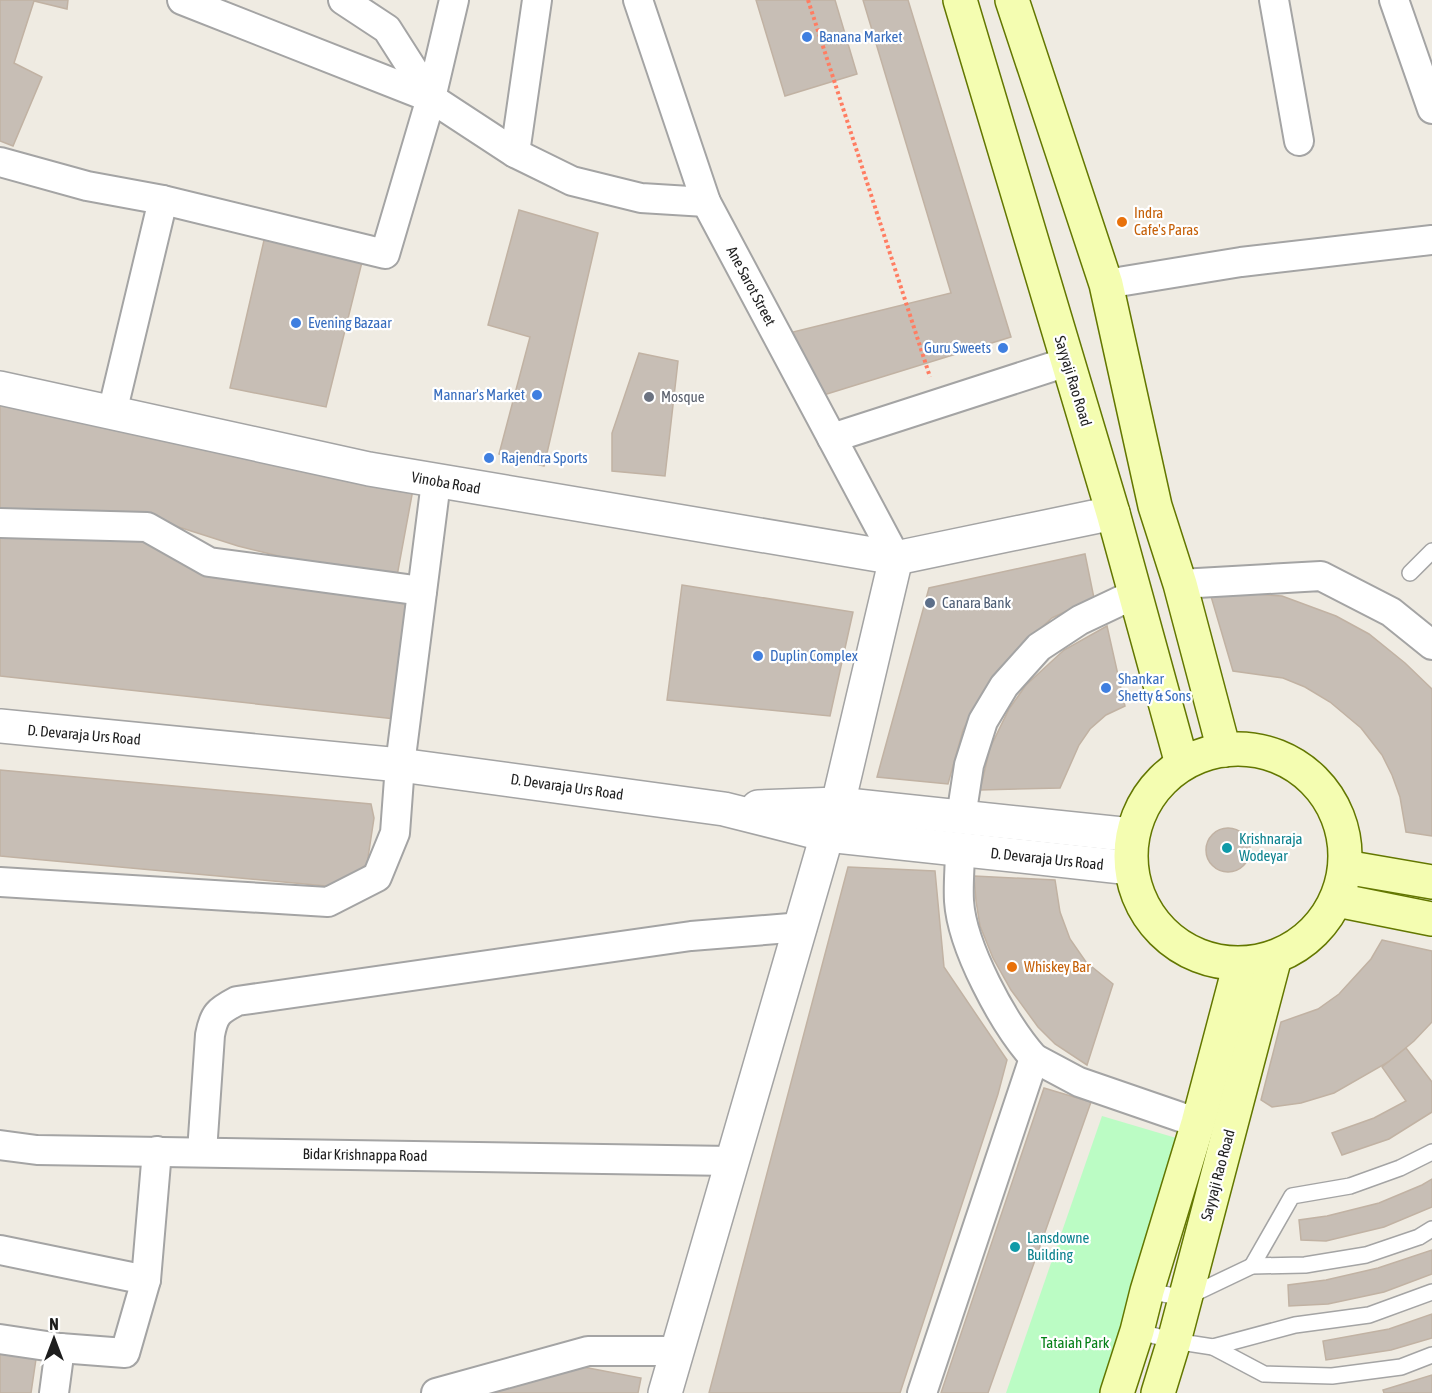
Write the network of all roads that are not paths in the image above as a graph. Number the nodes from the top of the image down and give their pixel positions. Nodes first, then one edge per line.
1 (182, 0) edge
2 (343, 0) edge
3 (454, 0) edge
4 (537, 0) edge
5 (638, 0) edge
6 (960, 0) edge
7 (1012, 0) edge
8 (1274, 0) edge
9 (1394, 0) edge
10 (431, 98) junction
11 (1432, 110) edge
12 (1299, 141) dead end
13 (514, 153) junction
14 (0, 162) edge
15 (163, 200) junction
16 (706, 202) junction
17 (1432, 240) edge
18 (1106, 284) junction
19 (1067, 362) junction
20 (0, 388) edge
21 (112, 412) junction
22 (832, 438) junction
23 (436, 482) junction
24 (1113, 513) junction
25 (0, 523) edge
26 (1432, 551) edge
27 (896, 558) junction
28 (1410, 573) dead end
29 (1180, 584) junction
30 (422, 591) junction
31 (1135, 594) junction
32 (1432, 645) edge
33 (0, 726) edge
34 (1224, 750) junction
35 (1182, 764) junction
36 (400, 765) junction
37 (838, 804) junction
38 (724, 809) junction
39 (961, 817) junction
40 (1132, 835) junction
41 (827, 836) junction
42 (960, 849) junction
43 (1345, 867) junction
44 (1131, 868) junction
45 (0, 882) edge
46 (1432, 882) edge
47 (1337, 900) junction
48 (1432, 919) edge
49 (802, 927) junction
50 (1275, 957) junction
51 (1240, 964) junction
52 (1034, 1058) junction
53 (1198, 1123) junction
54 (0, 1145) edge
55 (157, 1151) junction
56 (202, 1152) junction
57 (1432, 1152) edge
58 (731, 1161) junction
59 (1432, 1229) edge
60 (0, 1250) edge
61 (1252, 1266) junction
62 (146, 1280) junction
63 (1147, 1291) junction
64 (1432, 1292) edge
65 (1185, 1298) junction
66 (1137, 1331) junction
67 (0, 1339) edge
68 (1174, 1341) junction
69 (1213, 1347) junction
70 (60, 1348) junction
71 (676, 1351) junction
72 (1432, 1355) edge
73 (54, 1393) edge
74 (436, 1393) edge
75 (665, 1393) edge
76 (922, 1393) edge
77 (1117, 1393) edge
78 (1158, 1393) edge

1 - 10 street
2 - 10 street
3 - 10 street
4 - 13 street
5 - 16 street, Ane Sarot Street
6 - 19 main road, Sayyaji Rao Road
7 - 18 main road
8 - 12 street
9 - 11 street
10 - 13 street
10 - 15 street
13 - 16 street
14 - 15 street
15 - 21 street
16 - 22 street, Ane Sarot Street
17 - 18 street
18 - 29 main road
19 - 22 street
19 - 24 main road, Sayyaji Rao Road
20 - 21 street, Vinoba Road
21 - 23 street, Vinoba Road
22 - 27 street, Ane Sarot Street
23 - 27 street, Vinoba Road
23 - 30 street
24 - 27 street
24 - 31 main road, Sayyaji Rao Road
25 - 30 street
26 - 28 lane
27 - 37 street
29 - 32 street
29 - 34 main road
30 - 36 street
31 - 35 main road, Sayyaji Rao Road
31 - 39 street
33 - 36 street, D. Devaraja Urs Road
34 - 35 main road
34 - 43 main road
35 - 40 main road
36 - 38 street, D. Devaraja Urs Road
36 - 45 street
37 - 38 street
37 - 39 street
38 - 41 street, D. Devaraja Urs Road
39 - 40 street
40 - 44 main road
41 - 42 street, D. Devaraja Urs Road
41 - 49 street
42 - 44 street, D. Devaraja Urs Road
42 - 52 street
43 - 46 main road
43 - 47 main road
44 - 51 main road
47 - 48 main road
47 - 50 main road
49 - 56 street
49 - 58 street
50 - 51 main road
50 - 65 main road, Sayyaji Rao Road
51 - 53 main road
52 - 53 street
52 - 76 street
53 - 63 main road
54 - 55 street, Bidar Krishnappa Road
55 - 56 street, Bidar Krishnappa Road
55 - 62 street
56 - 58 street, Bidar Krishnappa Road
57 - 61 lane
58 - 71 street
59 - 61 lane
60 - 62 street
61 - 65 lane
62 - 70 street
63 - 65 lane
63 - 66 main road
64 - 69 lane
65 - 68 main road, Sayyaji Rao Road
66 - 68 lane
66 - 77 main road
67 - 70 street
68 - 69 lane
68 - 78 main road, Sayyaji Rao Road
69 - 72 lane
70 - 73 street
71 - 74 street
71 - 75 street

